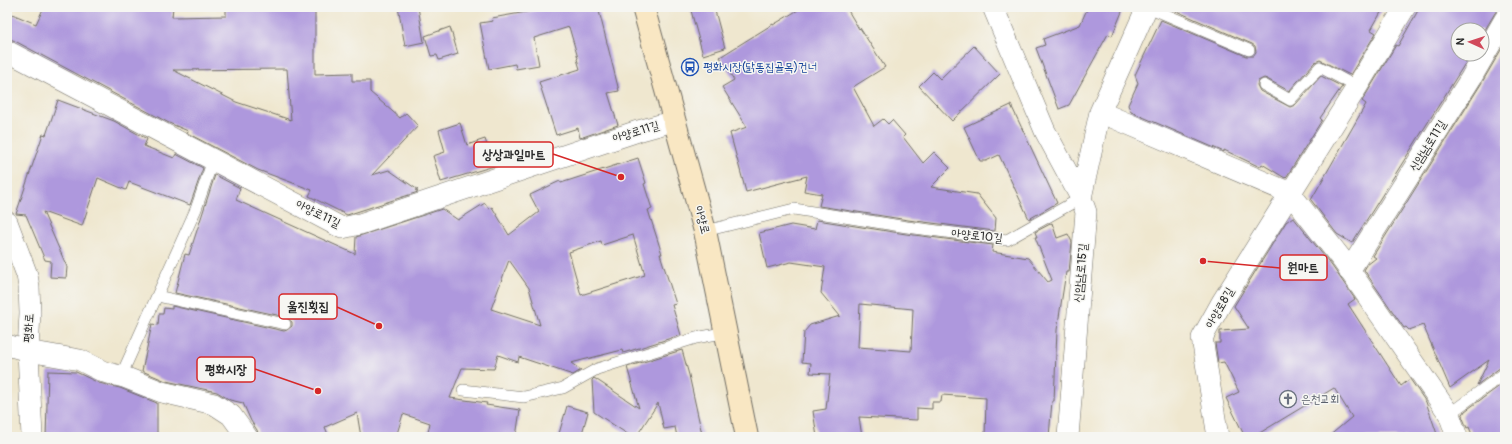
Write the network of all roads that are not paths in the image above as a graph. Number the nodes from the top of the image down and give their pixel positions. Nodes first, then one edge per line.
1 (643, 7) edge
2 (993, 7) edge
3 (1148, 7) edge
4 (1405, 7) edge
5 (1505, 19) edge
6 (1249, 50) dead end
7 (7, 51) edge
8 (1264, 85) dead end
9 (1357, 87) junction
10 (1100, 112) junction
11 (674, 121) junction
12 (213, 160) junction
13 (1290, 193) junction
14 (1081, 198) junction
15 (7, 222) edge
16 (705, 231) junction
17 (1349, 271) junction
18 (157, 296) junction
19 (285, 324) dead end
20 (727, 332) junction
21 (7, 345) edge
22 (28, 351) junction
23 (1505, 373) edge
24 (121, 376) junction
25 (464, 390) dead end
26 (1449, 414) junction
27 (32, 437) edge
28 (248, 437) edge
29 (747, 437) edge
30 (1068, 437) edge
31 (1218, 437) edge
32 (1457, 437) edge

1 - 11 main road, 아양로
2 - 14 street
3 - 6 lane, 신암남로15길
3 - 10 street, 신암남로15길
4 - 9 street
5 - 17 street, 신암남로11길
7 - 12 street, 아양로11길
8 - 9 lane
9 - 13 street
10 - 13 street
10 - 14 street, 신암남로15길
11 - 12 street, 아양로11길
11 - 16 main road, 아양로
12 - 18 lane
13 - 17 street
13 - 31 street, 아양로8길
14 - 16 lane, 아양로10길
14 - 30 street, 신암남로15길
15 - 22 street, 평화로
16 - 20 main road, 아양로
17 - 26 street
18 - 19 lane
18 - 24 lane
20 - 25 lane
20 - 29 main road, 아양로
21 - 22 street
22 - 24 street
22 - 27 street, 평화로
23 - 26 lane
24 - 28 street
26 - 32 street

